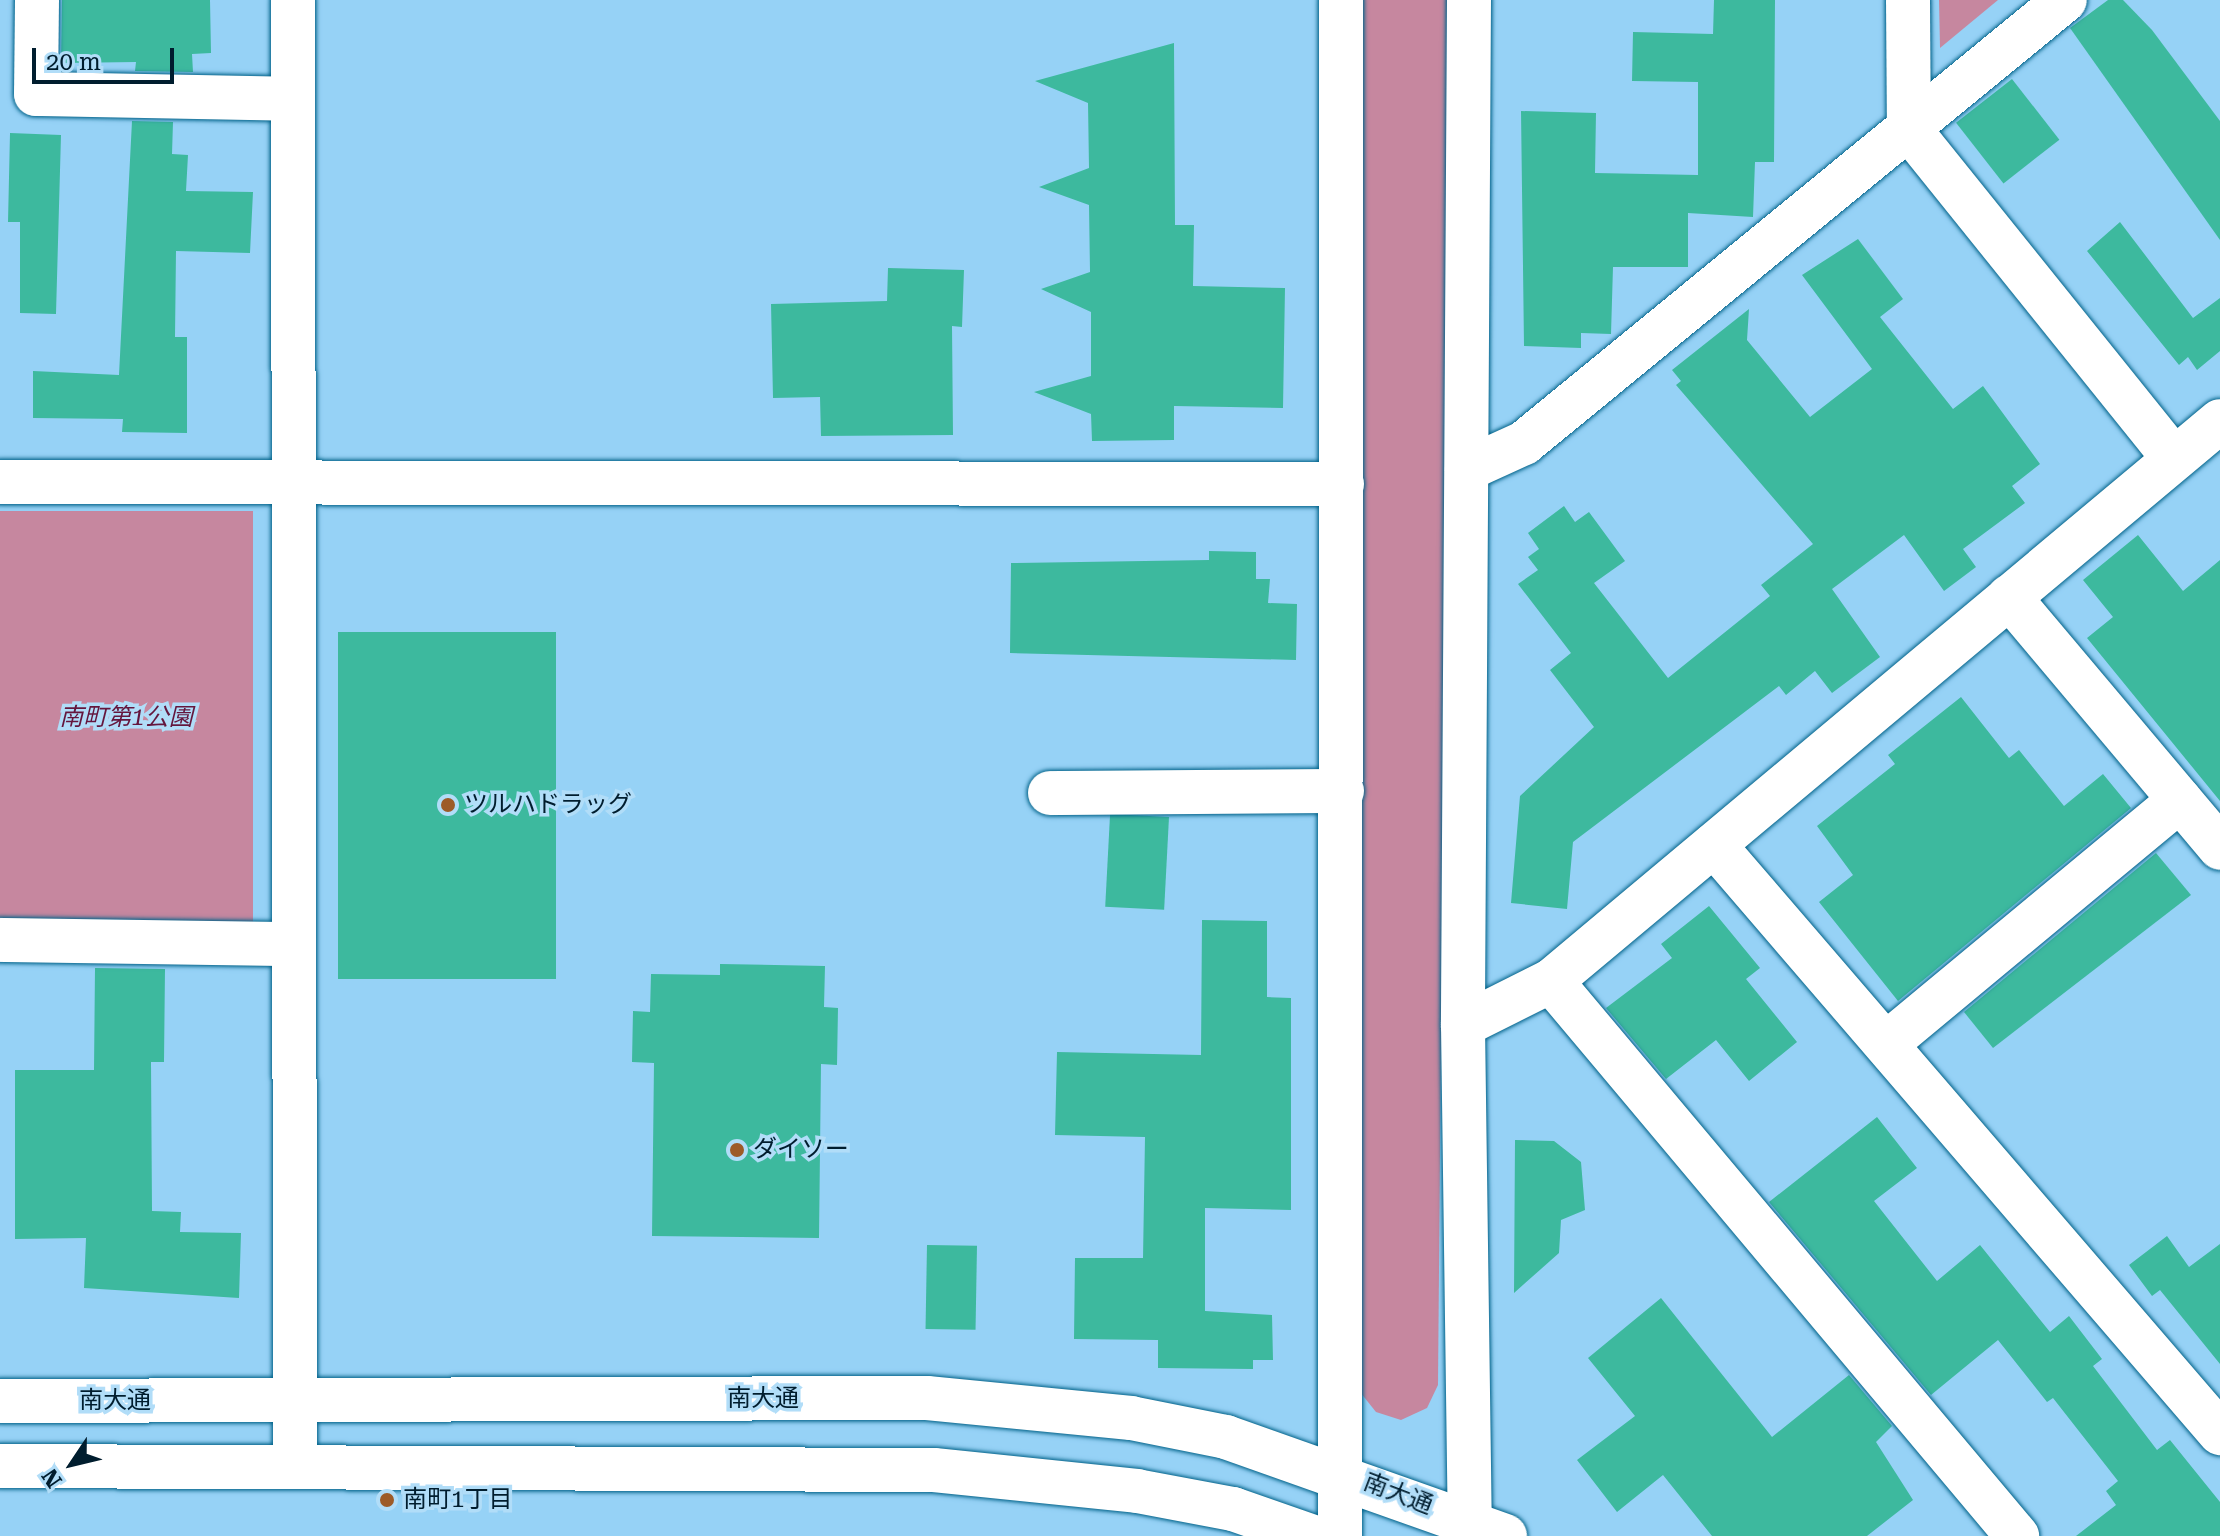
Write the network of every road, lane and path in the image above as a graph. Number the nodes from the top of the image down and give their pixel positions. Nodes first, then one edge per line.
1 (37, 0) edge
2 (293, 0) edge
3 (1341, 0) edge
4 (1469, 0) edge
5 (1908, 0) edge
6 (2065, 0) edge
7 (293, 99) junction
8 (1909, 129) junction
9 (2220, 421) edge
10 (2174, 459) junction
11 (1467, 469) junction
12 (0, 482) edge
13 (293, 483) junction
14 (1342, 484) junction
15 (2009, 597) junction
16 (1342, 791) junction
17 (1050, 793) dead end
18 (2180, 800) junction
19 (1714, 845) junction
20 (2220, 848) edge
21 (0, 940) edge
22 (294, 944) junction
23 (1551, 981) junction
24 (1463, 1025) junction
25 (1886, 1044) junction
26 (0, 1401) edge
27 (294, 1401) junction
28 (2220, 1433) edge
29 (0, 1466) edge
30 (295, 1466) junction
31 (1341, 1473) junction
32 (1481, 1531) edge
33 (1310, 1536) edge
34 (1340, 1536) edge
35 (2017, 1536) edge

1 - 7 street
2 - 7 street
3 - 14 street
4 - 11 street
5 - 8 street
6 - 8 street
7 - 13 street
8 - 10 street
8 - 11 street
9 - 10 street
10 - 15 street
11 - 24 street
12 - 13 street
13 - 14 street
13 - 22 street
14 - 16 street
15 - 18 street
15 - 19 street
16 - 17 street
16 - 31 street
18 - 20 street
18 - 25 street
19 - 23 street
19 - 25 street
21 - 22 street
22 - 27 street
23 - 24 street
23 - 35 street
24 - 32 street
25 - 28 street
26 - 27 street, 南大通
27 - 30 street
27 - 31 street, 南大通
29 - 30 street
30 - 33 street
31 - 32 street, 南大通
31 - 34 street

